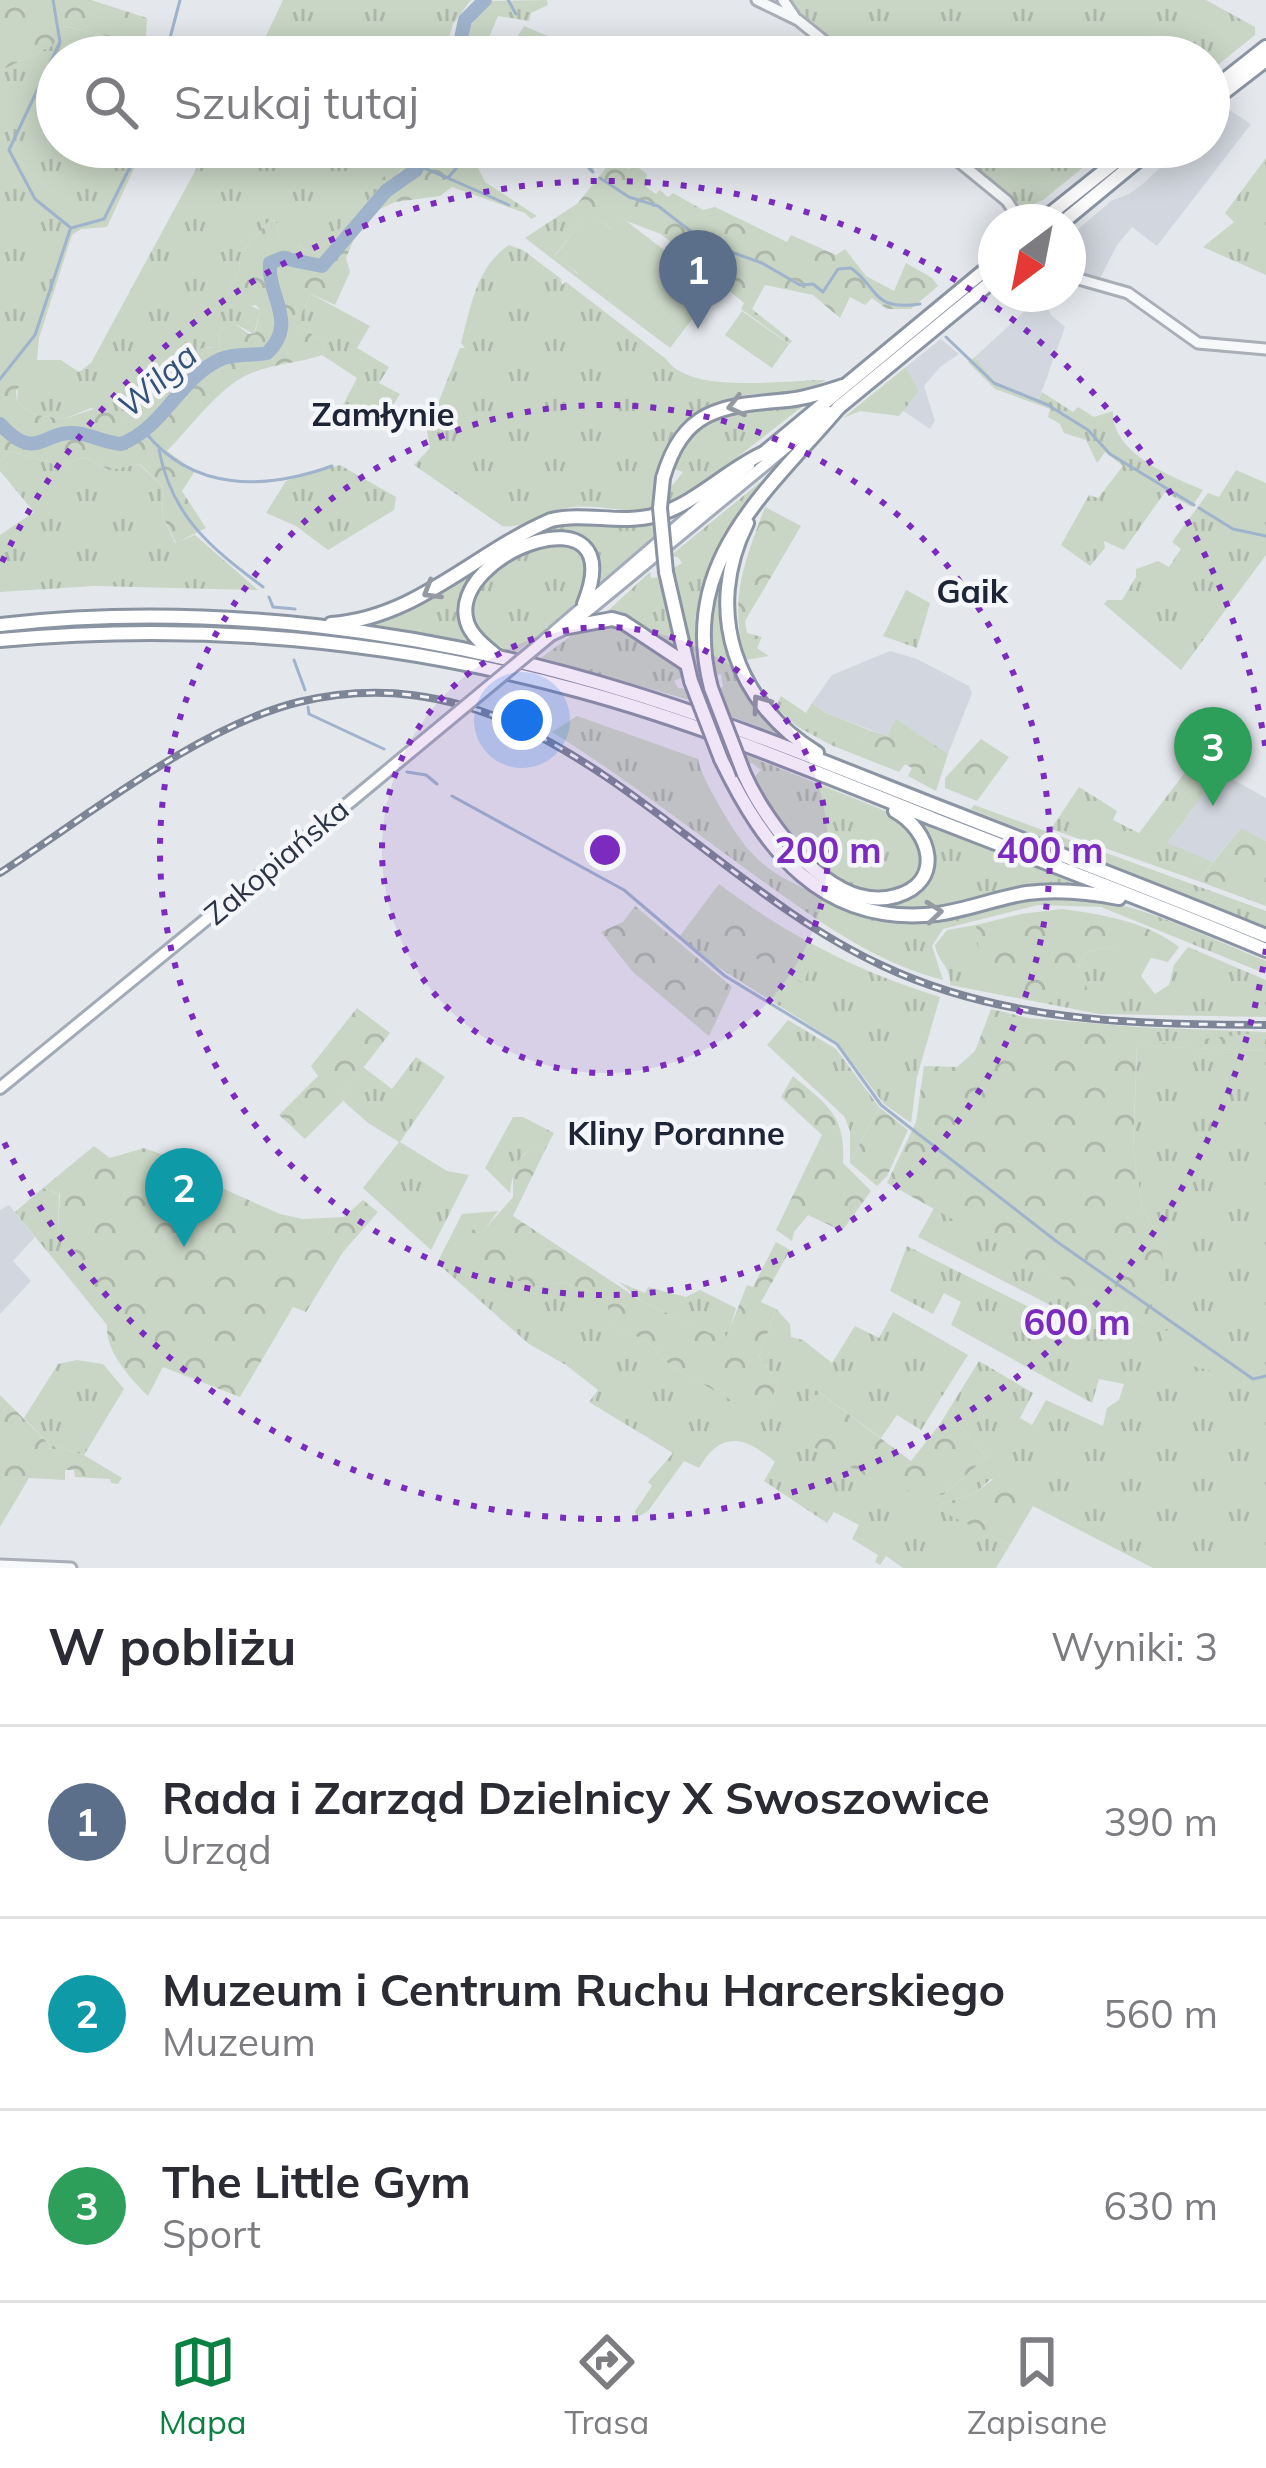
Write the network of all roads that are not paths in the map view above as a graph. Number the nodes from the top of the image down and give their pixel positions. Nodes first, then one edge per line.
1 (757, 0) edge
2 (782, 0) edge
3 (797, 20) junction
4 (817, 36) edge
5 (1266, 47) edge
6 (1266, 60) edge
7 (1230, 75) edge
8 (1230, 88) edge
9 (967, 168) edge
10 (1108, 168) edge
11 (1129, 168) edge
12 (1009, 204) edge
13 (1063, 204) edge
14 (1085, 204) edge
15 (978, 276) edge
16 (1086, 281) edge
17 (978, 293) edge
18 (1266, 349) edge
19 (843, 386) junction
20 (839, 406) junction
21 (764, 453) junction
22 (756, 506) junction
23 (584, 604) junction
24 (0, 625) edge
25 (305, 626) junction
26 (568, 627) junction
27 (551, 635) junction
28 (0, 640) edge
29 (499, 658) junction
30 (685, 664) junction
31 (849, 772) junction
32 (852, 787) junction
33 (1157, 907) junction
34 (1266, 936) edge
35 (1266, 950) edge
36 (0, 1088) edge
37 (0, 1565) edge
38 (71, 1568) edge

1 - 3 street
2 - 3 street
3 - 4 street
5 - 7 highway
6 - 8 highway
9 - 12 street
10 - 13 highway
11 - 14 highway
15 - 19 highway, Zakopiańska
16 - 18 street
17 - 20 highway, Zakopiańska
19 - 21 highway, Zakopiańska
19 -> 30 highway, bridge
20 - 22 highway
20 - 26 main road, Zakopiańska
21 - 23 main road, Zakopiańska
21 -> 25 highway
31 -> 22 highway
22 - 32 highway, bridge
23 - 27 main road, Zakopiańska
23 - 29 highway
24 - 25 highway
25 - 29 highway
26 - 27 main road, Zakopiańska
26 - 30 highway
27 - 36 main road, Zakopiańska, bridge
28 - 32 highway
29 - 31 highway
30 -> 33 highway, bridge
31 - 34 highway
32 - 33 highway
33 - 35 highway
37 - 38 street

